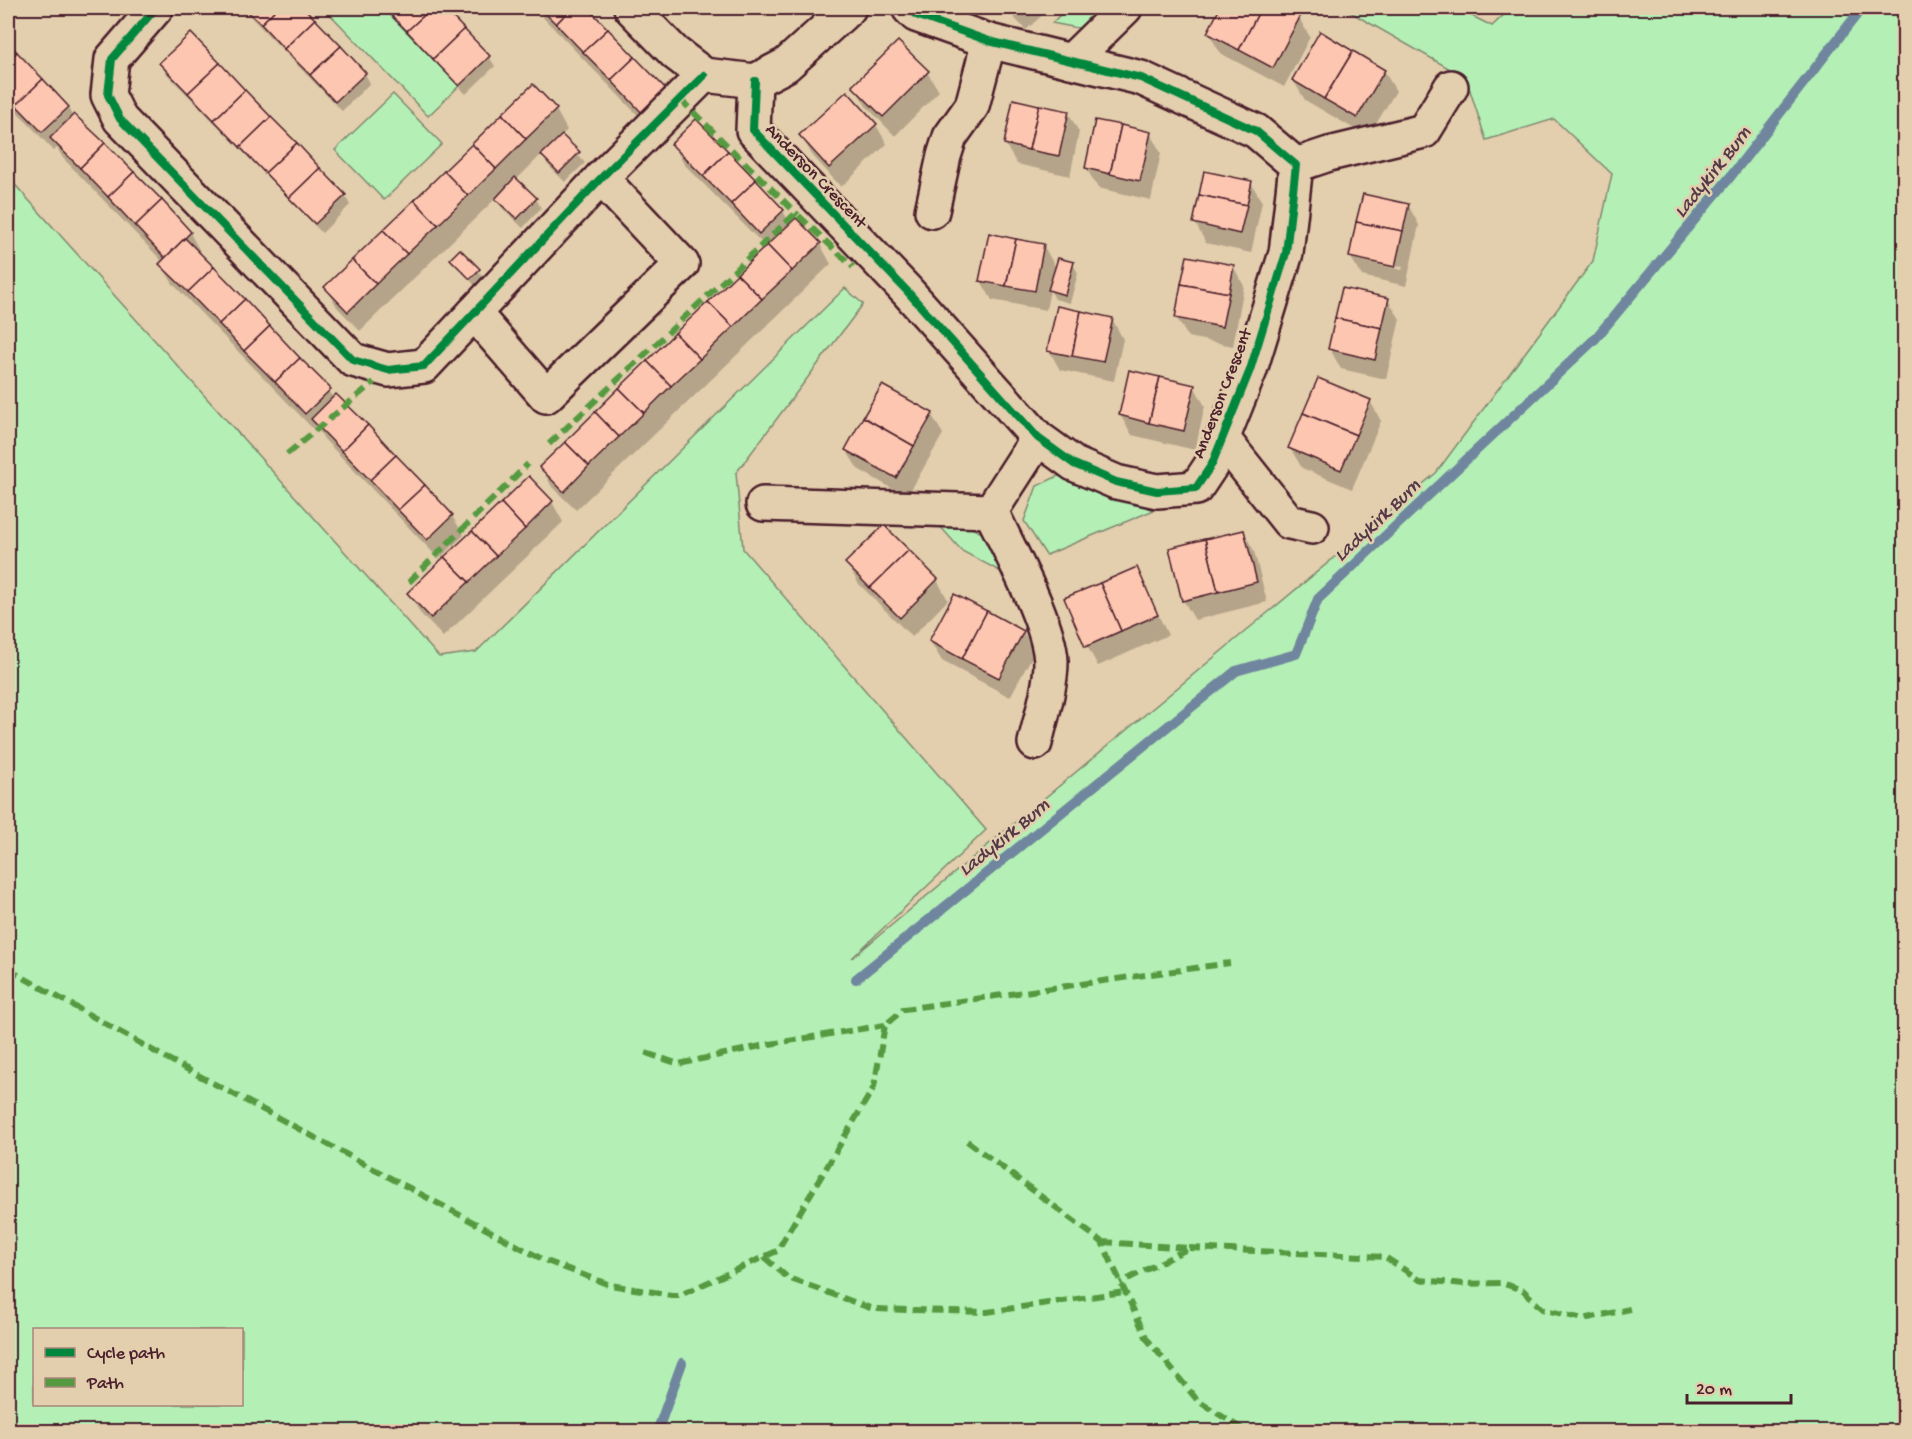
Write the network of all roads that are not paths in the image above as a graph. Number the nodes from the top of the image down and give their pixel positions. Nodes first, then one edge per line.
1 (156, 8) edge
2 (631, 8) edge
3 (849, 8) edge
4 (909, 8) edge
5 (1125, 8) edge
6 (988, 41) junction
7 (1071, 61) junction
8 (728, 78) junction
9 (1451, 87) dead end
10 (1296, 165) junction
11 (601, 178) junction
12 (932, 211) dead end
13 (474, 313) junction
14 (1038, 438) junction
15 (1223, 439) junction
16 (763, 504) dead end
17 (992, 511) junction
18 (1312, 527) dead end
19 (1035, 743) dead end

1 - 13 street
2 - 8 street
3 - 8 street
4 - 6 street
5 - 7 street
6 - 7 street
6 - 12 street
7 - 10 street
8 - 11 street
8 - 14 street, Anderson Crescent
9 - 10 street
10 - 15 street, Anderson Crescent
11 - 13 street
11 - 13 street
14 - 15 street, Anderson Crescent
14 - 17 street
15 - 18 street
16 - 17 street
17 - 19 street

